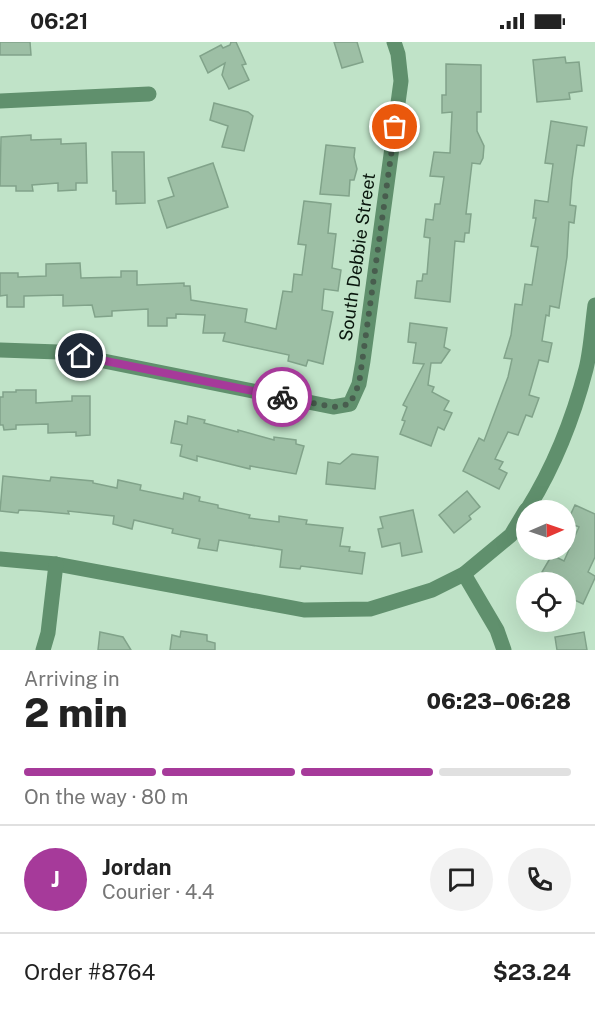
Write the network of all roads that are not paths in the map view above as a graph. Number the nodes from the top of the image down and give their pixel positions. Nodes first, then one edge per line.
1 (394, 42) edge
2 (149, 94) dead end
3 (0, 100) edge
4 (595, 305) edge
5 (0, 350) edge
6 (533, 500) edge
7 (516, 527) edge
8 (0, 559) edge
9 (56, 564) junction
10 (464, 574) junction
11 (43, 650) edge
12 (504, 650) edge

1 - 5 street, South Debbie Street
2 - 3 street
4 - 6 street
7 - 10 street
8 - 9 street
9 - 10 street
9 - 11 street
10 - 12 street

